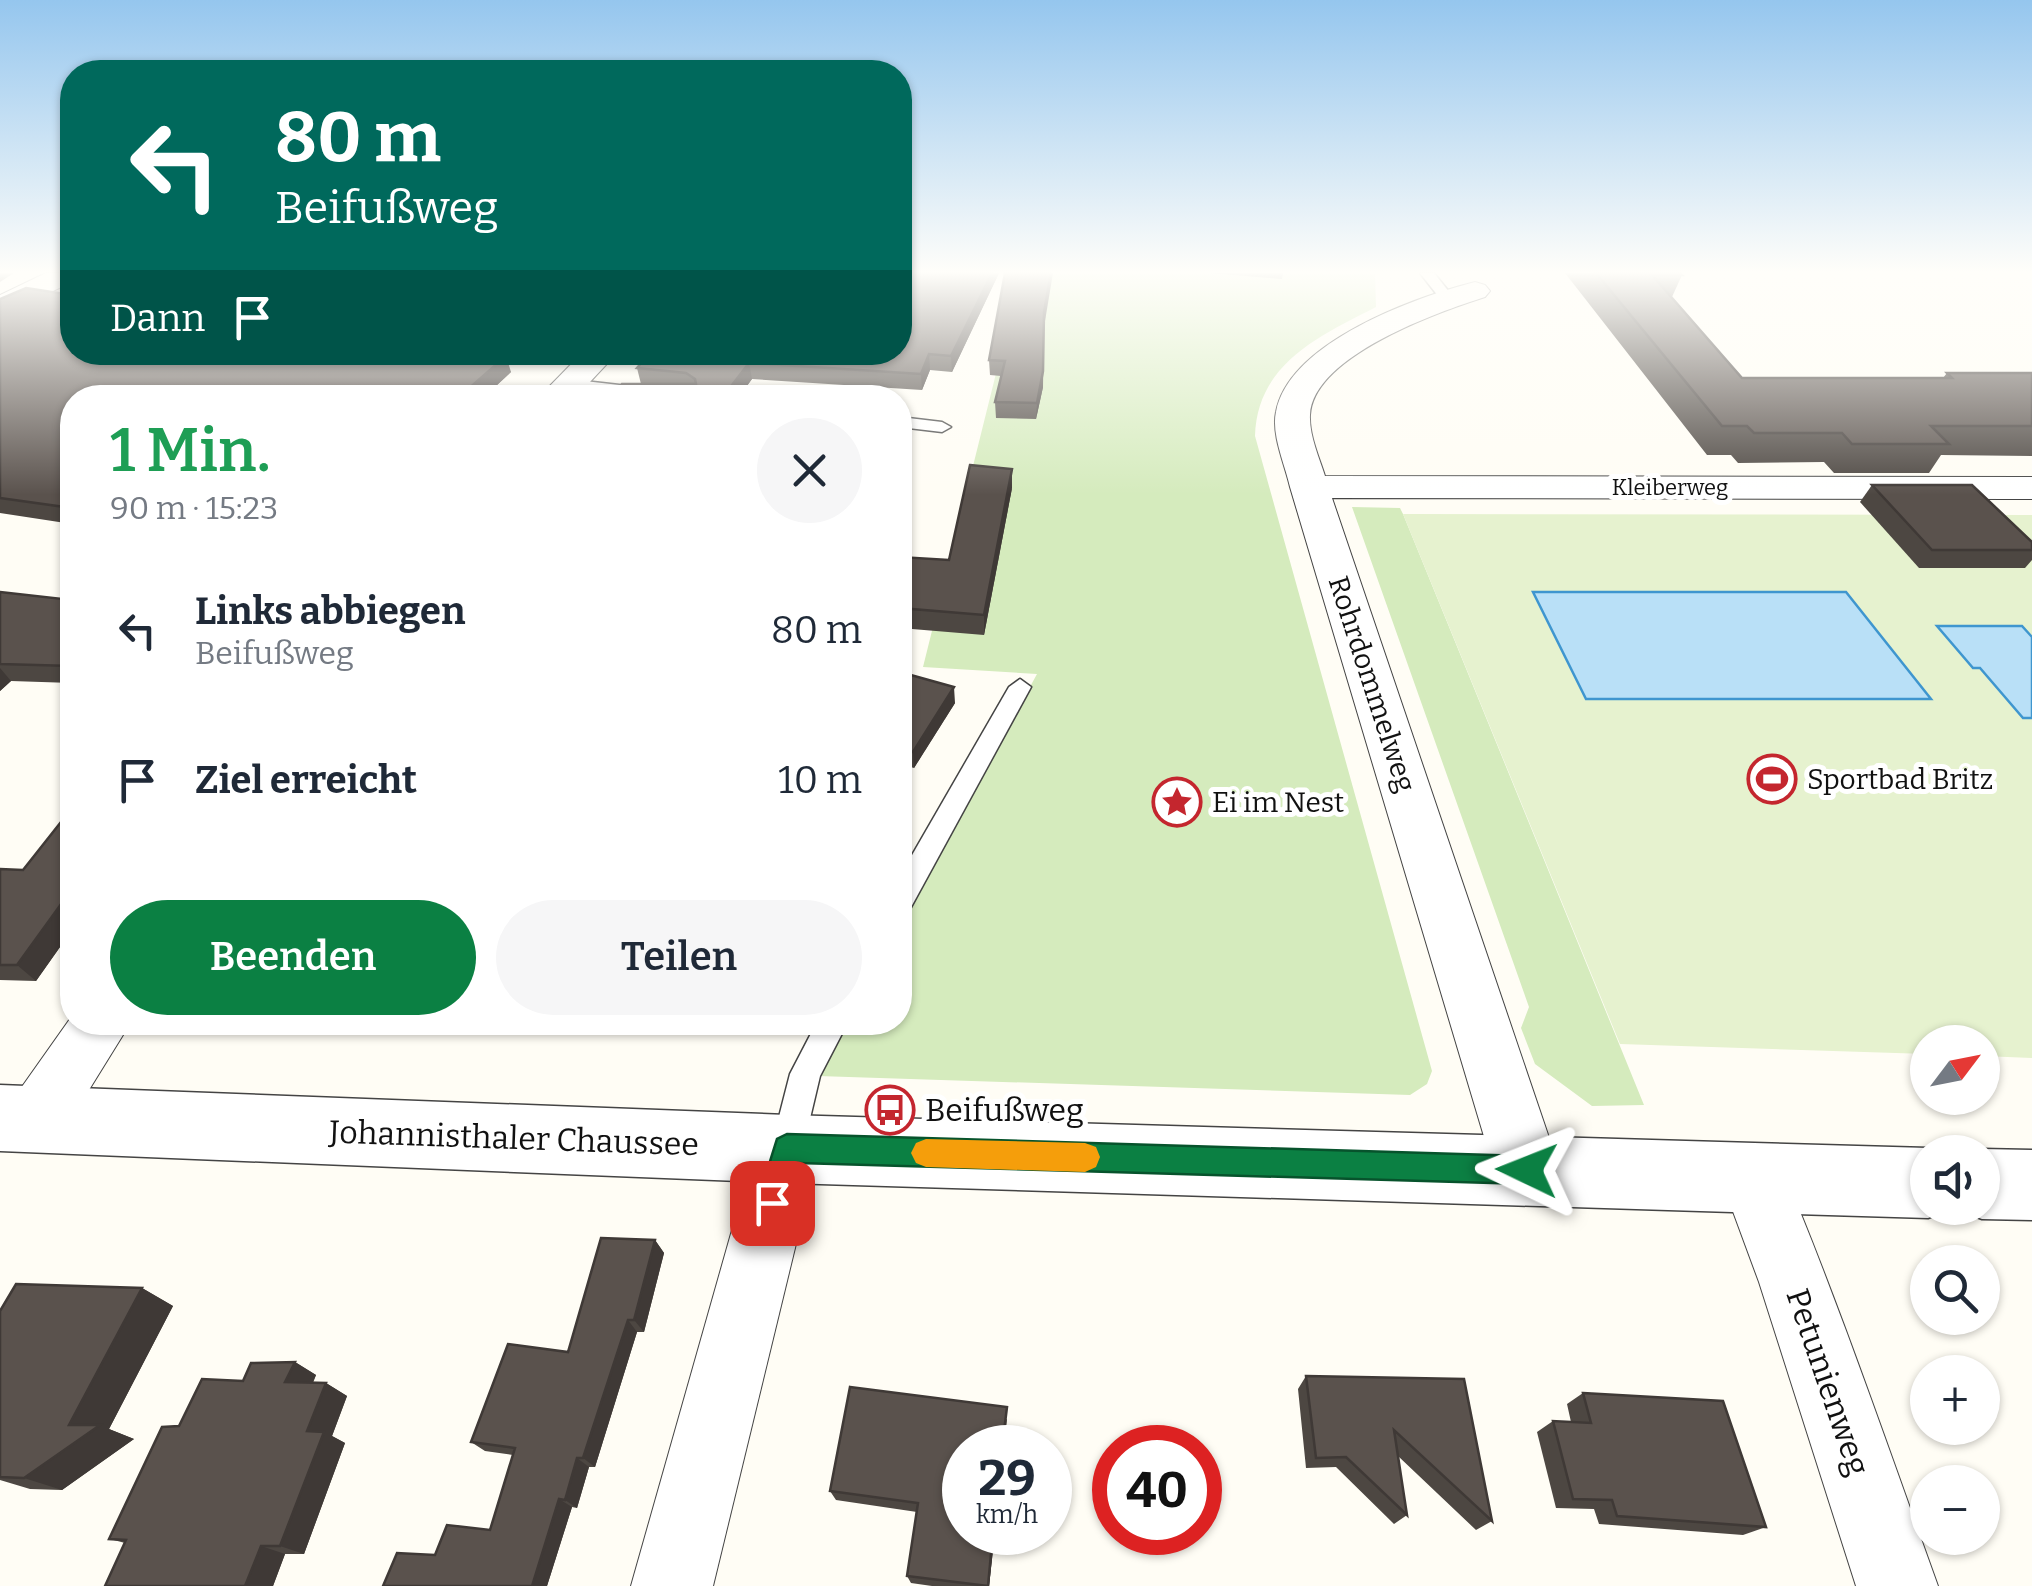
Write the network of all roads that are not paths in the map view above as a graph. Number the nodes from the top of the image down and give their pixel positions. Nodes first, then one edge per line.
1 (1348, 347) edge
2 (588, 365) edge
3 (567, 385) edge
4 (912, 423) edge
5 (942, 427) dead end
6 (1308, 487) junction
7 (2032, 488) edge
8 (1020, 687) dead end
9 (912, 879) edge
10 (91, 1035) edge
11 (826, 1035) edge
12 (18, 1119) edge
13 (787, 1148) junction
14 (1527, 1170) junction
15 (1754, 1180) junction
16 (1910, 1183) edge
17 (2000, 1184) edge
18 (2032, 1185) edge
19 (672, 1586) edge
20 (1897, 1586) edge

1 - 6 street, Rohrdommelweg
2 - 3 street
4 - 5 lane
6 - 7 street, Kleiberweg
6 - 14 street, Rohrdommelweg
8 - 9 lane
10 - 12 street
11 - 13 lane
12 - 13 street, Johannisthaler Chaussee
13 - 14 street, Johannisthaler Chaussee
13 - 19 street
14 - 15 street, Johannisthaler Chaussee
15 - 16 street, Johannisthaler Chaussee
15 - 20 street, Petunienweg
17 - 18 street

